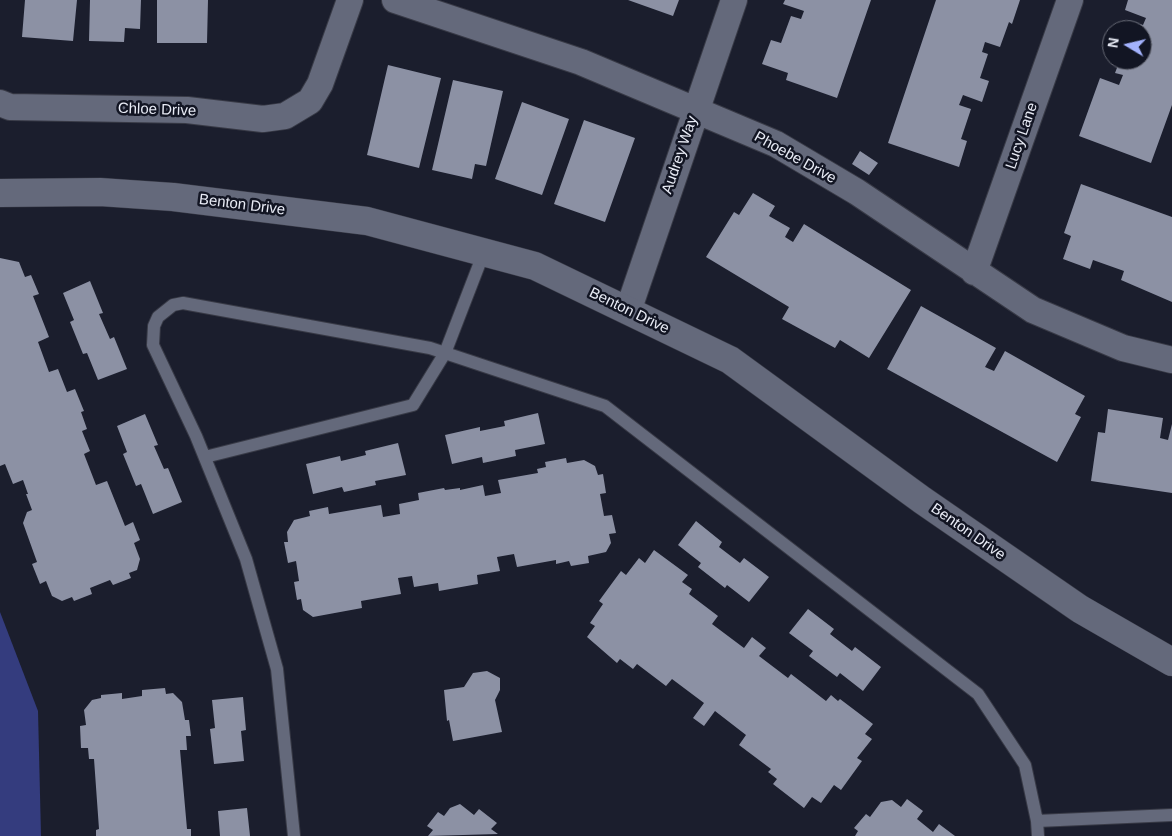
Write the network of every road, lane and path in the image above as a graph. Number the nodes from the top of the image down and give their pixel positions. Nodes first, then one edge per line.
1 (350, 0) edge
2 (395, 0) edge
3 (734, 0) edge
4 (1070, 0) edge
5 (0, 103) edge
6 (695, 110) junction
7 (0, 193) edge
8 (484, 252) junction
9 (974, 272) junction
10 (628, 311) junction
11 (445, 353) junction
12 (1172, 360) edge
13 (205, 457) junction
14 (1172, 662) edge
15 (1172, 815) edge
16 (1037, 821) junction
17 (294, 836) edge
18 (1038, 836) edge

1 - 5 street, Chloe Drive
2 - 6 street, Phoebe Drive
3 - 6 street, Audrey Way
4 - 9 street, Lucy Lane
6 - 9 street, Phoebe Drive
6 - 10 street, Audrey Way
7 - 8 street, Benton Drive
8 - 10 street, Benton Drive
8 - 11 lane
9 - 12 street, Phoebe Drive
10 - 14 street, Benton Drive
11 - 13 lane
11 - 13 lane
11 - 16 lane
13 - 17 lane
15 - 16 lane
16 - 18 lane

